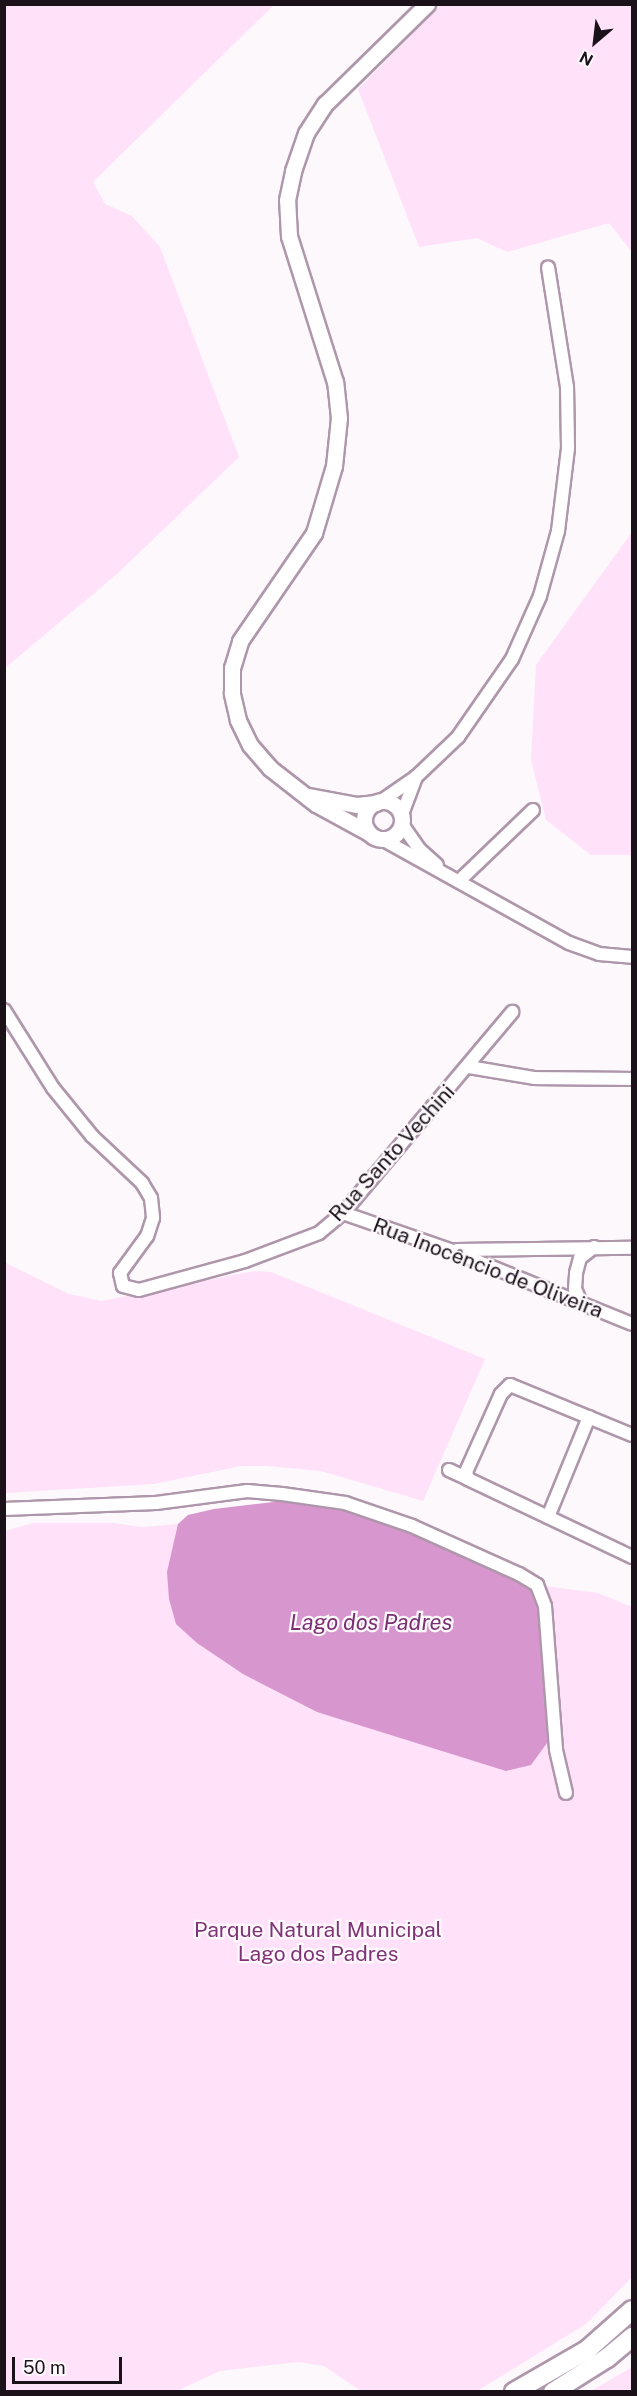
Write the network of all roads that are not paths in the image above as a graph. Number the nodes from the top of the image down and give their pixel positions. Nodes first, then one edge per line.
1 (427, 4) edge
2 (548, 267) dead end
3 (416, 777) junction
4 (306, 796) junction
5 (378, 802) junction
6 (533, 810) dead end
7 (401, 820) junction
8 (375, 836) junction
9 (443, 870) junction
10 (460, 880) junction
11 (633, 957) edge
12 (4, 1010) edge
13 (512, 1012) dead end
14 (469, 1067) junction
15 (633, 1079) edge
16 (343, 1213) junction
17 (594, 1247) junction
18 (633, 1248) edge
19 (450, 1250) junction
20 (581, 1303) junction
21 (633, 1324) edge
22 (590, 1417) junction
23 (633, 1435) edge
24 (449, 1470) dead end
25 (468, 1479) junction
26 (4, 1509) edge
27 (548, 1517) junction
28 (633, 1557) edge
29 (566, 1793) dead end
30 (633, 2310) edge
31 (633, 2337) edge
32 (514, 2391) edge
33 (553, 2391) edge

1 - 4 street
2 - 3 street
3 - 5 street
3 - 7 street
4 - 5 street
4 - 8 street
5 - 7 street
5 - 8 street
6 - 10 street
7 - 8 street
7 - 9 street
8 - 9 street
9 - 10 street
10 - 11 street
12 - 16 street, Rua Santo Vechini
13 - 14 street, Rua Santo Vechini
14 - 15 street
14 - 16 street, Rua Santo Vechini
16 - 19 street, Rua Inocêncio de Oliveira
17 - 18 street
17 - 19 street
17 - 20 street
19 - 20 street, Rua Inocêncio de Oliveira
20 - 21 street, Rua Inocêncio de Oliveira
22 - 23 street
22 - 25 street
22 - 27 street
24 - 25 street
25 - 27 street
26 - 29 street
27 - 28 street
30 - 32 main road
31 - 33 main road

